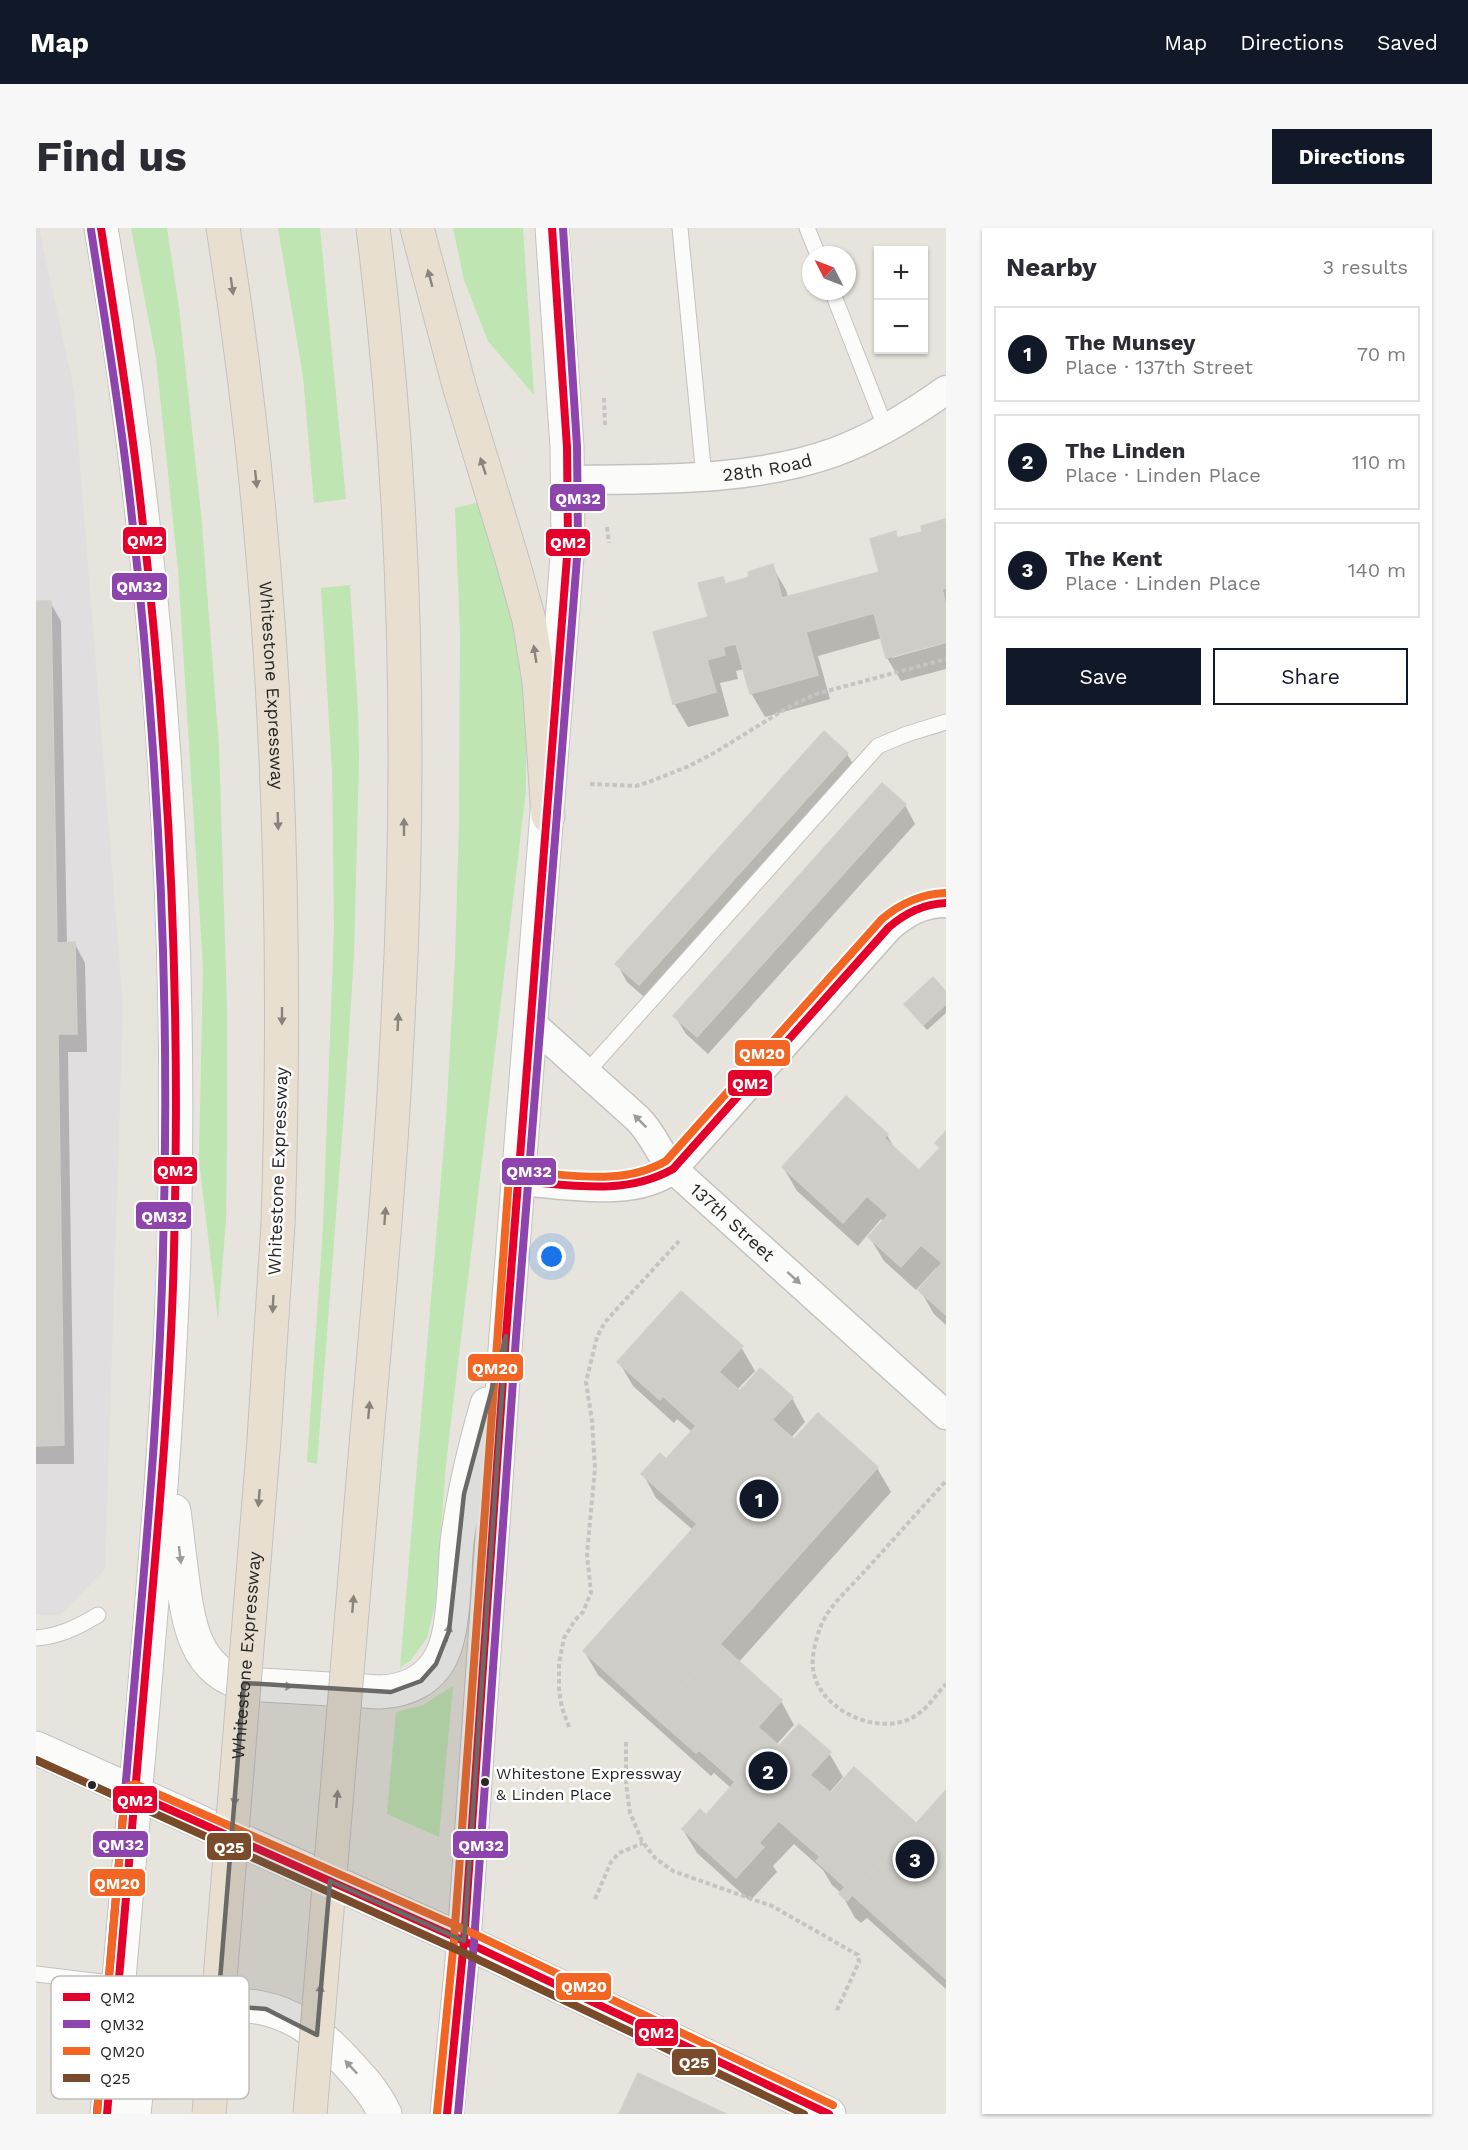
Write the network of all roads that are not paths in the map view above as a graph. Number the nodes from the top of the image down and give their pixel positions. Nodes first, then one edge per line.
1 (101, 228) edge
2 (223, 228) edge
3 (373, 228) edge
4 (417, 228) edge
5 (552, 228) edge
6 (680, 228) edge
7 (807, 228) edge
8 (814, 246) edge
9 (836, 300) edge
10 (946, 390) edge
11 (886, 429) junction
12 (704, 477) junction
13 (568, 480) junction
14 (946, 722) edge
15 (548, 816) junction
16 (942, 903) edge
17 (530, 1023) junction
18 (586, 1073) junction
19 (673, 1169) junction
20 (519, 1181) junction
21 (506, 1336) junction
22 (946, 1415) edge
23 (165, 1435) junction
24 (98, 1615) dead end
25 (36, 1638) edge
26 (36, 1748) edge
27 (135, 1794) junction
28 (464, 1941) junction
29 (36, 1974) edge
30 (52, 1976) edge
31 (119, 1976) edge
32 (220, 1976) edge
33 (249, 2006) edge
34 (108, 2099) edge
35 (136, 2099) edge
36 (210, 2099) edge
37 (107, 2114) edge
38 (134, 2114) edge
39 (209, 2114) edge
40 (310, 2114) edge
41 (385, 2114) edge
42 (447, 2114) edge
43 (829, 2114) edge

1 - 23 main road
2 -> 32 highway, Whitestone Expressway, bridge
40 -> 3 highway, bridge
15 -> 4 highway
5 - 13 main road
6 - 12 lane
7 - 8 lane
9 - 11 lane
10 - 11 street, 28th Road
11 - 12 street, 28th Road
12 - 13 street, 28th Road
13 - 15 main road
14 - 18 lane
15 - 17 main road
16 - 19 street
17 - 18 street, 137th Street
17 - 20 main road
19 -> 18 street, 137th Street
19 - 20 street
19 -> 22 street, 137th Street
20 - 21 main road
23 -> 21 main road
21 - 28 main road
23 - 27 main road
24 - 25 lane
26 - 27 main road
27 - 28 main road
27 - 31 main road
28 - 42 main road
28 - 43 main road
29 - 30 lane
41 -> 33 main road
34 - 37 main road
35 -> 38 main road
36 -> 39 highway, Whitestone Expressway, bridge

